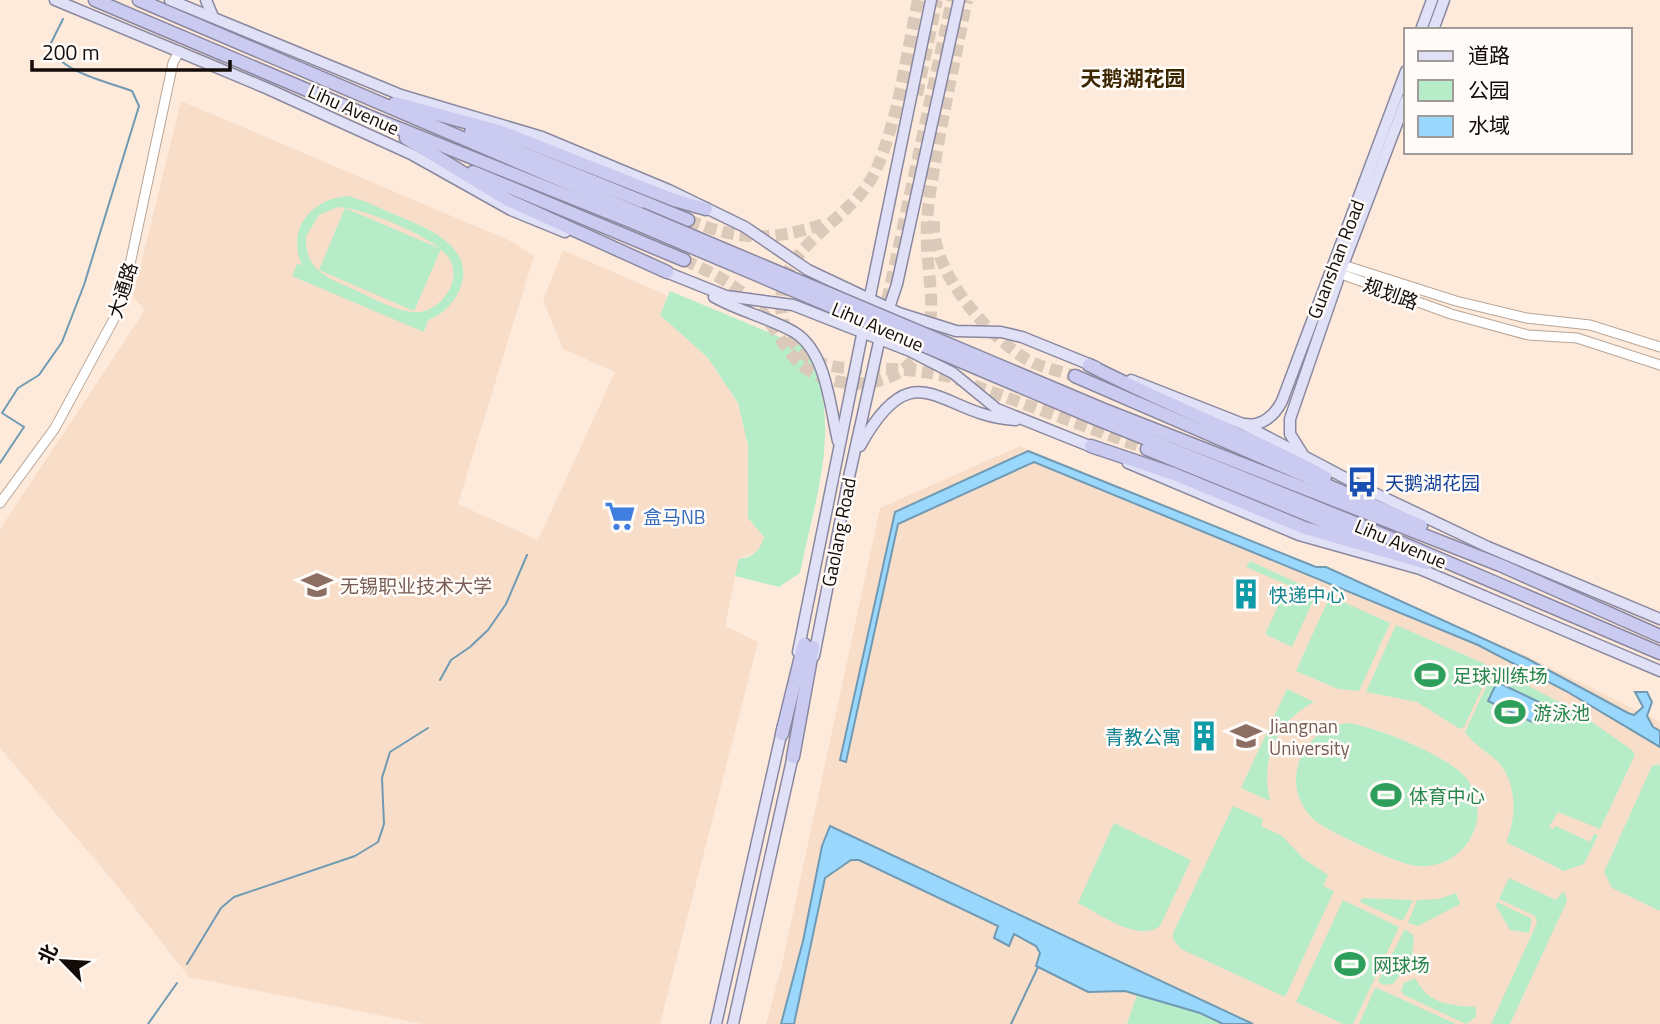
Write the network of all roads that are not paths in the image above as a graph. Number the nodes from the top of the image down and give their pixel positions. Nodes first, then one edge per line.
1 (55, 0) edge
2 (95, 0) edge
3 (139, 0) edge
4 (170, 0) edge
5 (206, 0) edge
6 (932, 0) edge
7 (959, 0) edge
8 (1432, 0) edge
9 (1444, 0) edge
10 (213, 17) junction
11 (1422, 28) edge
12 (1434, 28) edge
13 (179, 51) junction
14 (1404, 77) edge
15 (354, 90) junction
16 (1404, 105) edge
17 (414, 109) junction
18 (373, 118) junction
19 (428, 151) junction
20 (706, 209) junction
21 (638, 219) junction
22 (688, 220) tunnel mouth
23 (684, 260) tunnel mouth
24 (1338, 270) junction
25 (667, 272) junction
26 (681, 278) junction
27 (869, 299) junction
28 (889, 308) junction
29 (862, 332) junction
30 (880, 339) junction
31 (1660, 347) edge
32 (1088, 365) junction
33 (1660, 365) edge
34 (1074, 376) tunnel mouth
35 (1100, 414) junction
36 (1029, 420) junction
37 (1243, 424) junction
38 (838, 445) junction
39 (1091, 446) junction
40 (1147, 449) tunnel mouth
41 (1304, 455) junction
42 (849, 477) junction
43 (1371, 502) junction
44 (0, 503) edge
45 (1416, 558) junction
46 (1500, 565) junction
47 (1580, 599) junction
48 (1660, 619) edge
49 (1591, 624) junction
50 (1660, 628) edge
51 (1660, 636) edge
52 (1660, 655) edge
53 (1660, 671) edge
54 (782, 734) junction
55 (793, 757) junction
56 (716, 1024) edge
57 (733, 1024) edge

1 - 13 main road
2 - 18 highway, Lihu Avenue
3 - 15 highway, Lihu Avenue
4 - 10 main road
5 - 10 main road
6 - 27 main road, Gaolang Road
7 - 28 main road, Gaolang Road
8 - 11 main road
9 - 12 main road
10 - 20 main road
13 - 25 main road
13 - 44 street, 大通路
14 - 24 main road, Guanshan Road
15 - 17 highway
15 - 21 highway, Lihu Avenue
16 - 24 main road, Guanshan Road
17 - 20 highway
17 - 22 highway
18 - 19 highway
18 - 21 highway, Lihu Avenue
19 - 23 highway
19 - 25 highway
20 - 27 main road
21 - 35 highway, Lihu Avenue, bridge
24 - 31 street, 规划路
24 - 33 street, 规划路
24 - 37 main road, Guanshan Road
24 - 41 main road, Guanshan Road
25 - 26 main road
26 - 29 main road
26 - 38 main road
27 - 28 main road
27 - 29 main road, Gaolang Road
28 - 30 main road, Gaolang Road
28 - 32 main road
29 - 30 main road
29 - 38 main road, Gaolang Road
30 - 36 main road
30 - 42 main road, Gaolang Road
32 - 37 main road
32 - 43 highway
34 - 43 highway
35 - 46 highway, Lihu Avenue
35 - 49 highway, Lihu Avenue
36 - 39 main road
36 - 42 main road
37 - 41 main road
38 - 54 main road, Gaolang Road
39 - 45 highway
39 - 53 main road
40 - 45 highway
41 - 48 main road
42 - 55 main road, Gaolang Road
43 - 46 highway
45 - 49 highway
46 - 47 highway, Lihu Avenue
47 - 50 highway
47 - 51 highway, Lihu Avenue
49 - 52 highway, Lihu Avenue
54 - 55 highway, Gaolang Road
54 - 56 main road, Gaolang Road
55 - 57 main road, Gaolang Road

